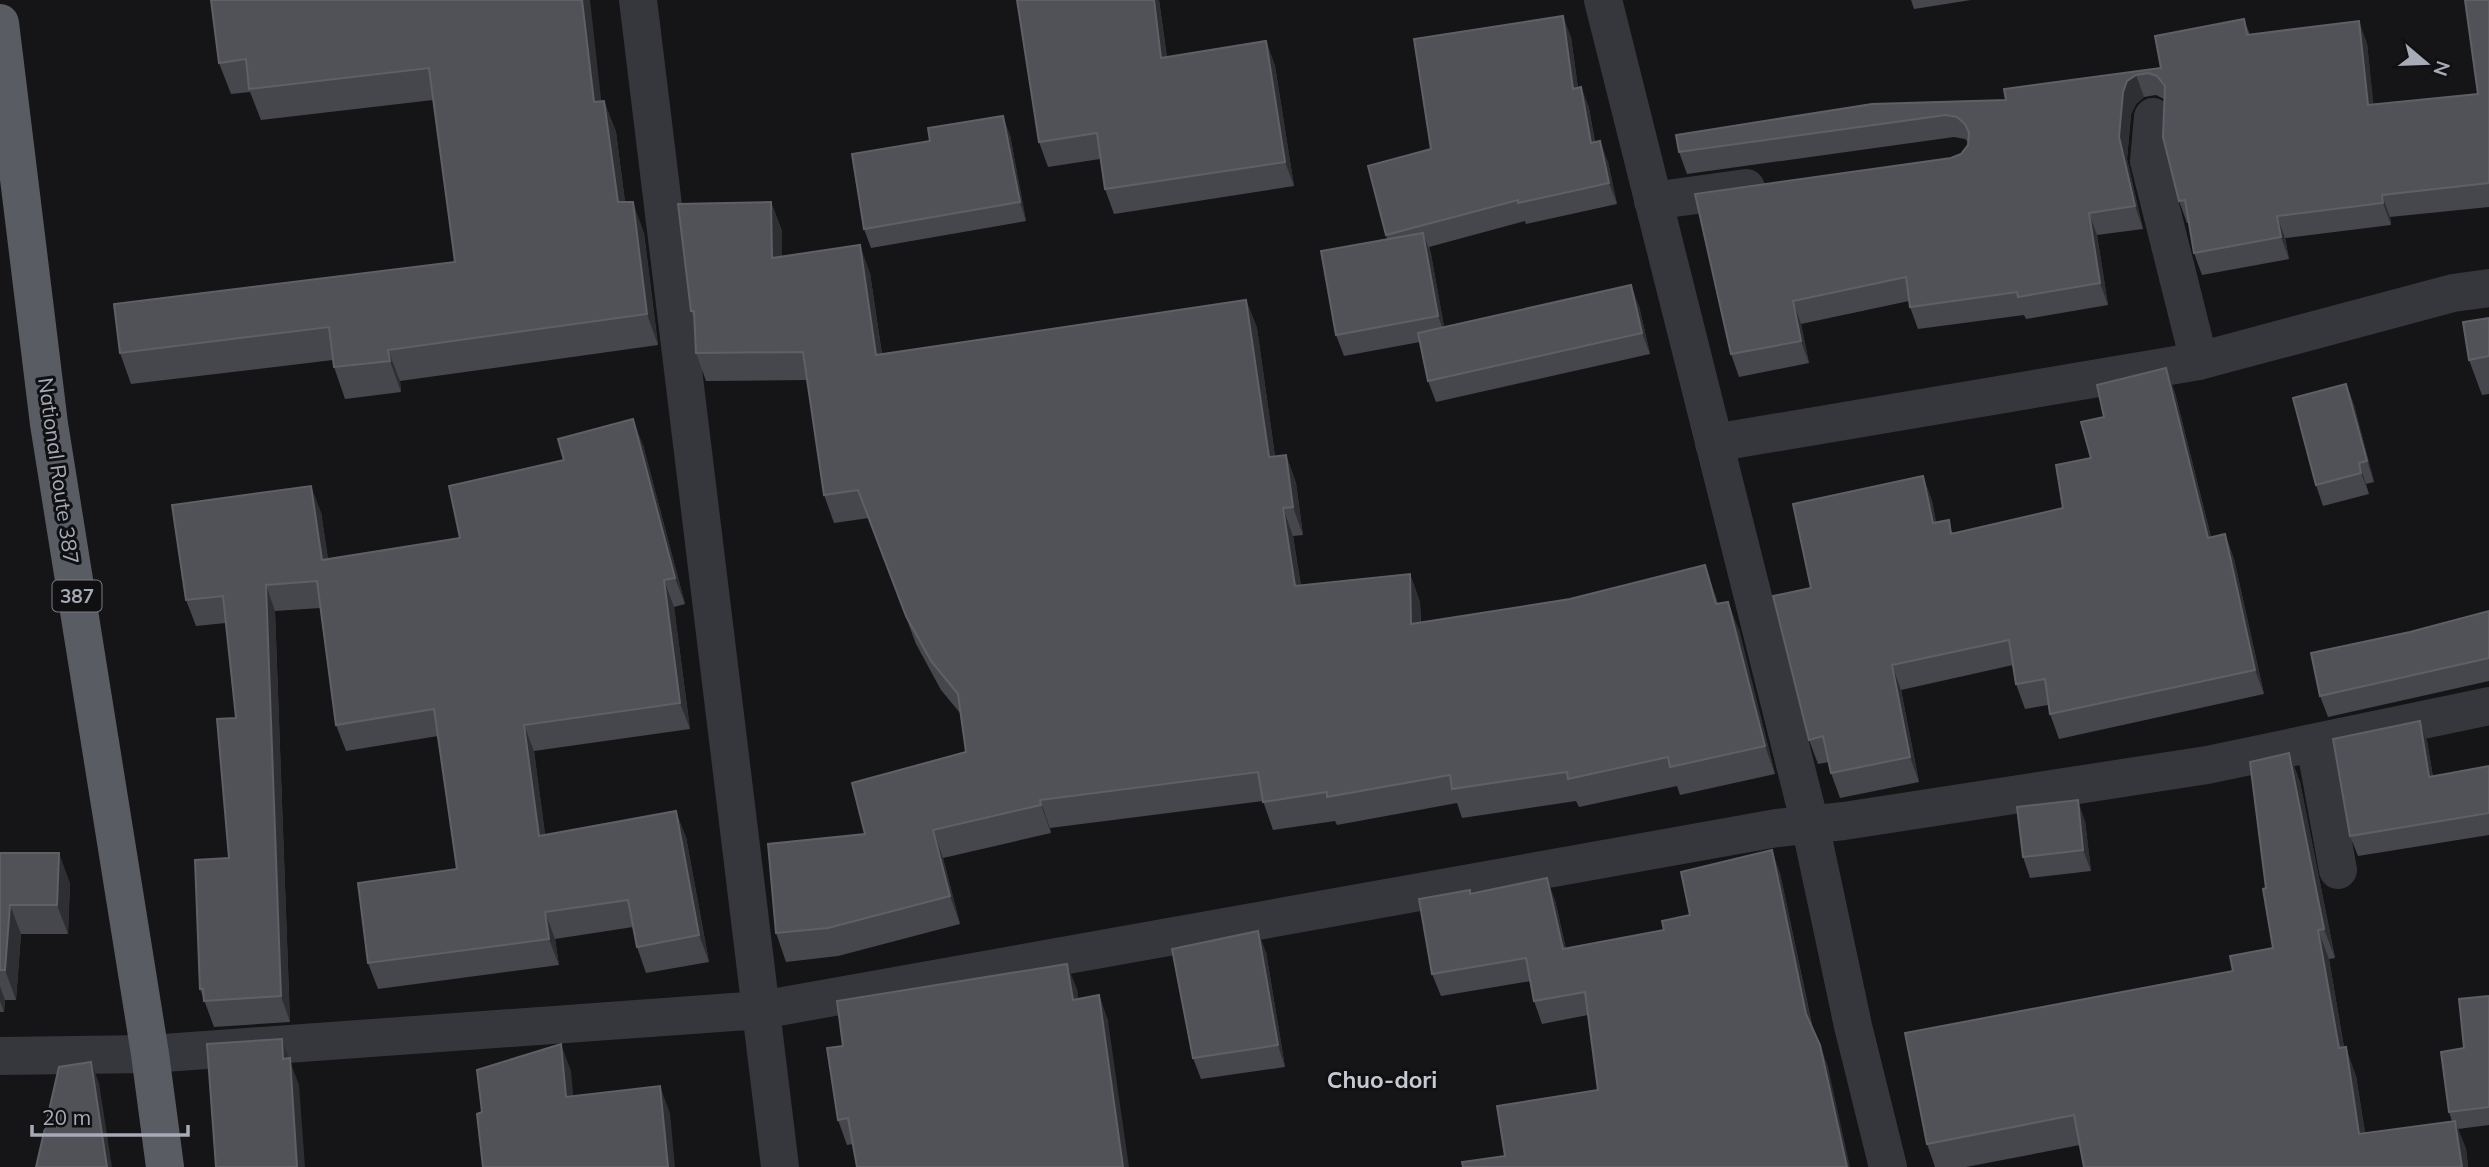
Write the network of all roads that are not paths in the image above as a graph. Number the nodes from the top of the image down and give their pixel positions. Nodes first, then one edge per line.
1 (638, 0) edge
2 (1603, 0) edge
3 (0, 23) edge
4 (2153, 117) dead end
5 (1777, 184) edge
6 (1653, 201) junction
7 (2489, 288) edge
8 (2199, 361) junction
9 (1714, 443) junction
10 (2489, 706) edge
11 (2324, 743) junction
12 (1810, 824) junction
13 (2338, 870) dead end
14 (761, 1010) junction
15 (150, 1054) junction
16 (0, 1056) edge
17 (164, 1167) edge
18 (780, 1167) edge
19 (1888, 1167) edge

1 - 14 street
2 - 6 street
3 - 15 highway, National Route 387 / 387
4 - 8 street
5 - 6 street
6 - 9 street
7 - 8 street
8 - 9 street
9 - 12 street
10 - 11 street
11 - 12 street
11 - 13 street
12 - 14 street
12 - 19 street
14 - 15 street
14 - 18 street
15 - 16 street
15 - 17 highway, National Route 387 / 387

